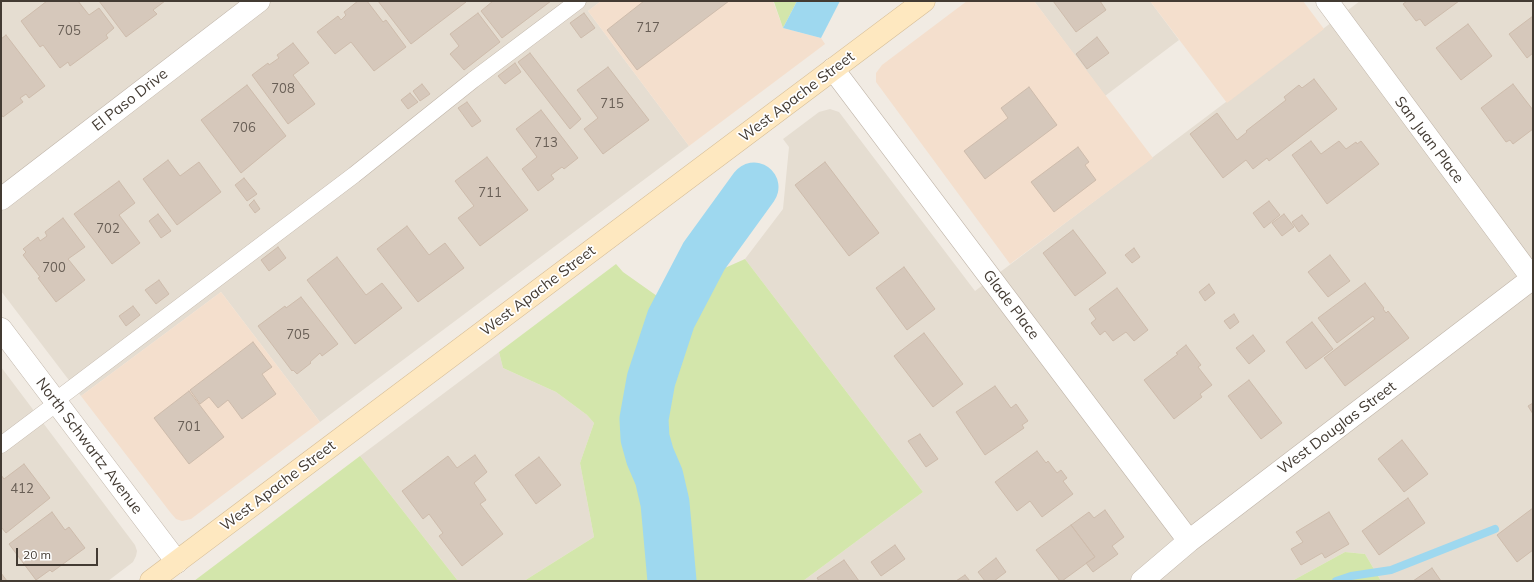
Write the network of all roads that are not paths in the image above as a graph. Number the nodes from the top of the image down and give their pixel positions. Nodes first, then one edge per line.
1 (259, 1) edge
2 (578, 1) edge
3 (924, 1) edge
4 (1327, 1) edge
5 (833, 69) junction
6 (1, 199) edge
7 (1533, 278) edge
8 (1, 330) edge
9 (56, 402) junction
10 (1, 444) edge
11 (1190, 541) junction
12 (177, 562) junction
13 (151, 581) edge
14 (1142, 581) edge

1 - 6 street, El Paso Drive
2 - 9 lane
3 - 5 main road, West Apache Street
4 - 7 street, San Juan Place
5 - 11 street, Glade Place
5 - 12 main road, West Apache Street
7 - 11 street, West Douglas Street
8 - 9 street, North Schwartz Avenue
9 - 10 lane
9 - 12 street, North Schwartz Avenue
11 - 14 street, West Douglas Street
12 - 13 main road, West Apache Street

